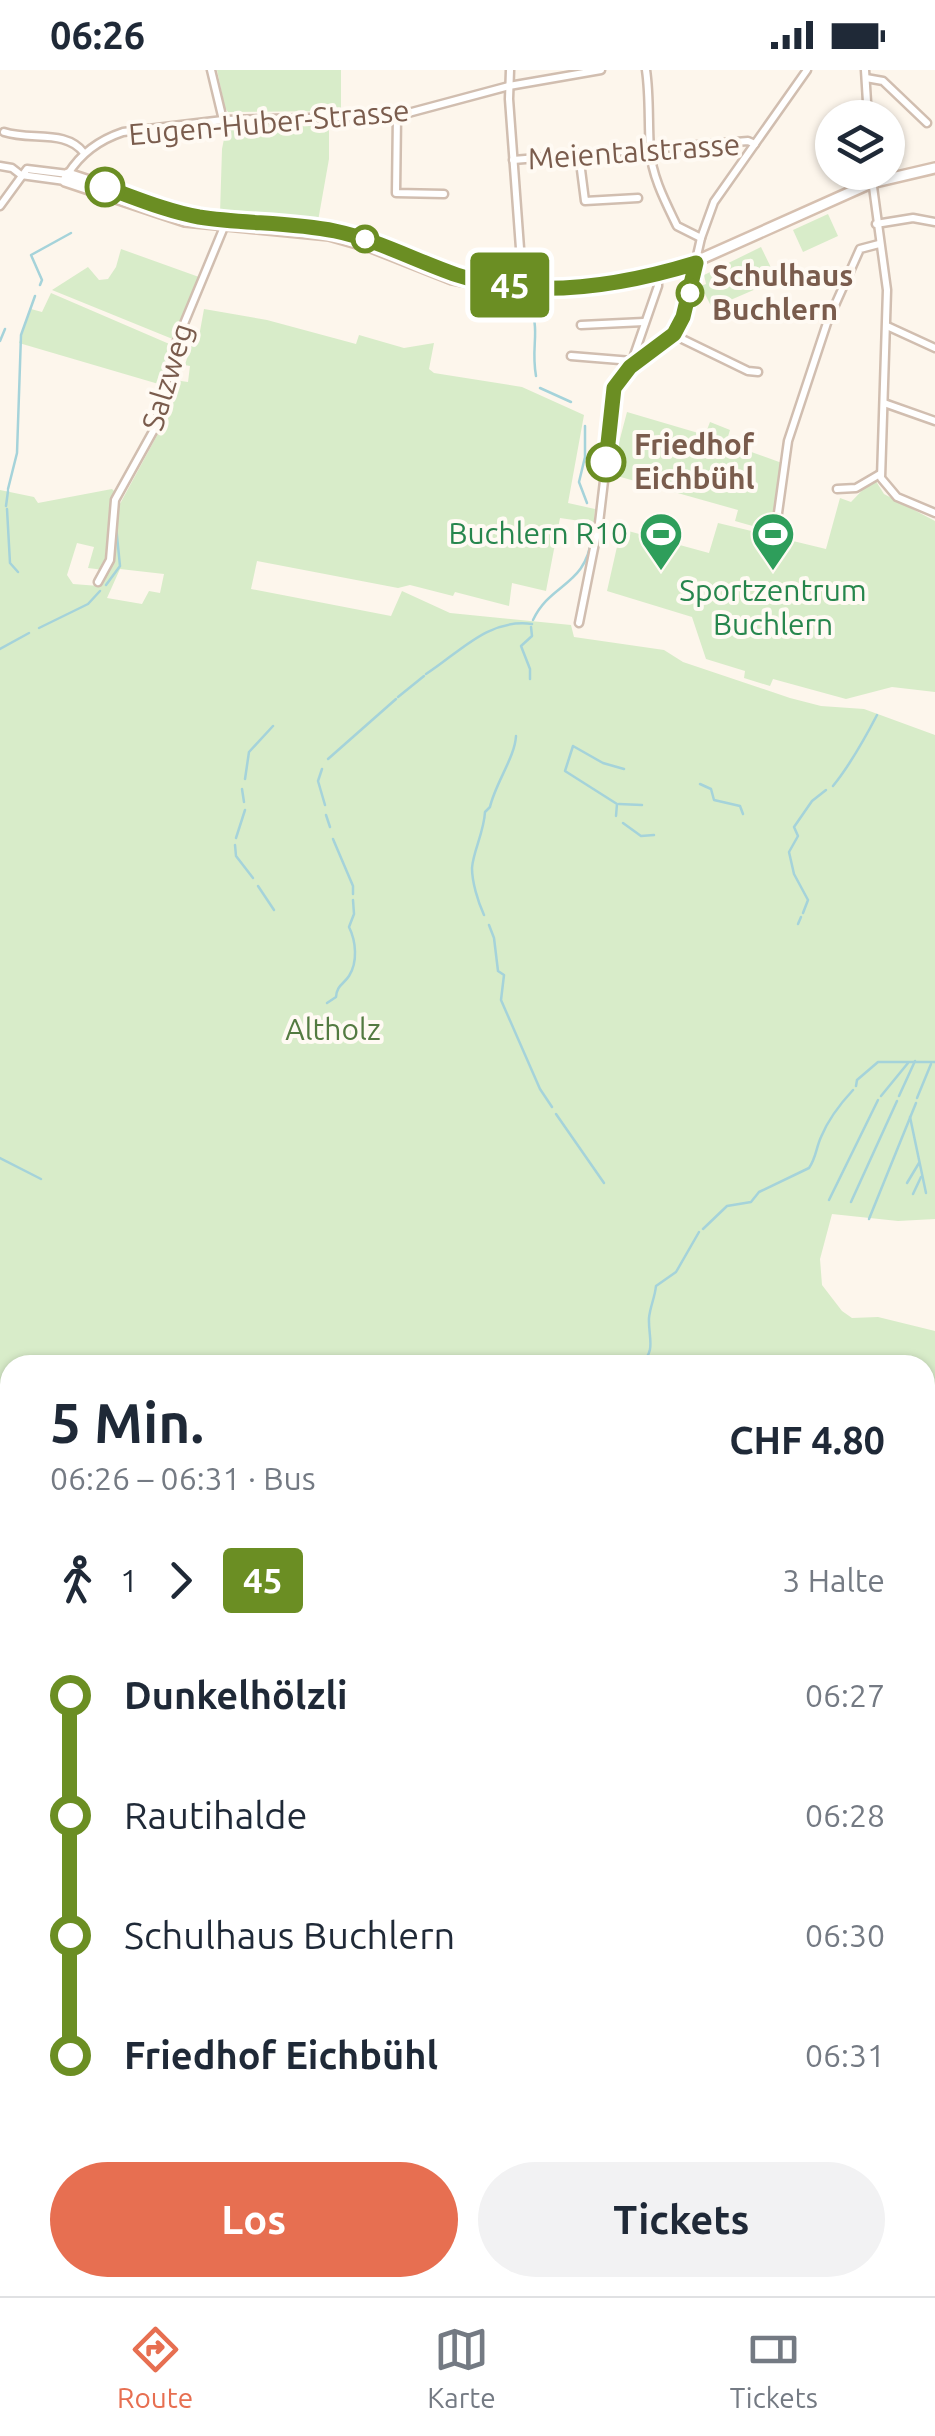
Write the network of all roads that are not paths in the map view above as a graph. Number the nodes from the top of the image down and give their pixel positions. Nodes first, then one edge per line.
1 (211, 70) edge
2 (510, 70) edge
3 (596, 70) edge
4 (646, 70) edge
5 (806, 70) edge
6 (866, 74) edge
7 (509, 86) junction
8 (867, 100) edge
9 (396, 116) junction
10 (223, 120) junction
11 (927, 123) dead end
12 (4, 132) dead end
13 (755, 144) junction
14 (650, 148) junction
15 (84, 153) junction
16 (580, 154) junction
17 (513, 160) junction
18 (0, 166) edge
19 (935, 168) edge
20 (905, 173) edge
21 (22, 175) junction
22 (67, 178) junction
23 (847, 190) edge
24 (872, 190) edge
25 (444, 194) dead end
26 (638, 198) dead end
27 (0, 206) edge
28 (935, 222) edge
29 (224, 224) junction
30 (876, 224) junction
31 (701, 239) junction
32 (879, 244) junction
33 (717, 254) junction
34 (696, 263) junction
35 (658, 274) junction
36 (522, 289) junction
37 (644, 322) junction
38 (581, 325) dead end
39 (887, 326) junction
40 (674, 334) junction
41 (935, 348) edge
42 (571, 356) dead end
43 (634, 362) junction
44 (758, 372) dead end
45 (884, 403) junction
46 (935, 420) edge
47 (880, 474) junction
48 (837, 488) dead end
49 (935, 513) edge
50 (770, 538) dead end
51 (98, 582) dead end
52 (579, 624) dead end

1 - 10 street
2 - 7 street
3 - 7 street, Eugen-Huber-Strasse
4 - 14 street
5 - 13 street
6 - 8 street
6 - 11 street
7 - 9 street, Eugen-Huber-Strasse
7 - 17 street
9 - 10 street, Eugen-Huber-Strasse
9 - 25 street
10 - 15 street, Eugen-Huber-Strasse
12 - 15 street
13 - 14 street, Meientalstrasse
13 - 31 street
14 - 16 street, Meientalstrasse
14 - 31 street
15 - 22 street, Eugen-Huber-Strasse
16 - 17 street, Meientalstrasse
16 - 26 street
17 - 36 street
18 - 21 street
19 - 20 street
21 - 22 street
21 - 27 street
22 - 29 street
23 - 33 street
24 - 30 street
28 - 30 street
29 - 36 street
29 - 51 street, Salzweg
30 - 32 street
31 - 33 street
31 - 34 street
32 - 39 street
32 - 50 street
33 - 34 street
34 - 35 street
34 - 40 street
35 - 36 street
35 - 37 street
37 - 38 street
37 - 43 street
39 - 41 street
39 - 45 street
40 - 43 street
40 - 44 street
42 - 43 street
43 - 52 street
45 - 46 street
45 - 47 street
47 - 48 street
47 - 49 street

